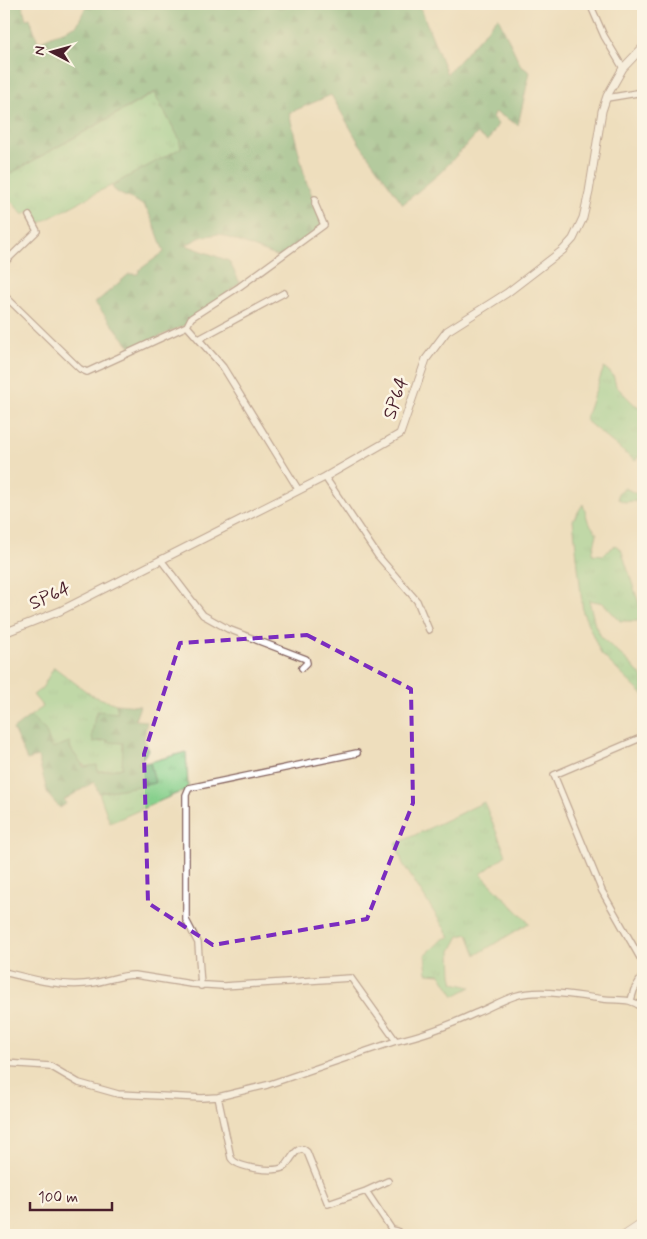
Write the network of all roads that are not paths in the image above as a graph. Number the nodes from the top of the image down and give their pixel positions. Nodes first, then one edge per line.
1 (590, 4) edge
2 (643, 48) edge
3 (623, 68) junction
4 (643, 92) edge
5 (607, 98) junction
6 (315, 199) dead end
7 (29, 216) dead end
8 (4, 263) edge
9 (284, 293) dead end
10 (4, 295) edge
11 (187, 326) junction
12 (198, 339) junction
13 (325, 476) junction
14 (298, 489) junction
15 (161, 560) junction
16 (429, 630) dead end
17 (4, 633) edge
18 (302, 668) dead end
19 (643, 737) edge
20 (358, 753) dead end
21 (643, 963) edge
22 (4, 972) edge
23 (643, 975) edge
24 (201, 986) junction
25 (631, 1000) junction
26 (643, 1008) edge
27 (396, 1041) junction
28 (4, 1063) edge
29 (218, 1097) junction
30 (388, 1181) dead end
31 (366, 1191) junction
32 (643, 1223) edge
33 (397, 1231) dead end
34 (625, 1235) edge

1 - 3 street
2 - 3 street, SP64 / SP64
3 - 5 street, SP64 / SP64
4 - 5 street
5 - 13 street, SP64 / SP64
6 - 11 street
7 - 8 street
9 - 12 street
10 - 11 street
11 - 12 street
12 - 14 street
13 - 14 street, SP64 / SP64
13 - 16 street
14 - 15 street, SP64 / SP64
15 - 17 street, SP64 / SP64
15 - 18 street
19 - 21 street
20 - 24 street
22 - 24 street
23 - 25 street
24 - 27 street
25 - 26 street
25 - 27 street
27 - 29 street
28 - 29 street
29 - 31 street
30 - 31 street
31 - 33 street
32 - 34 main road

